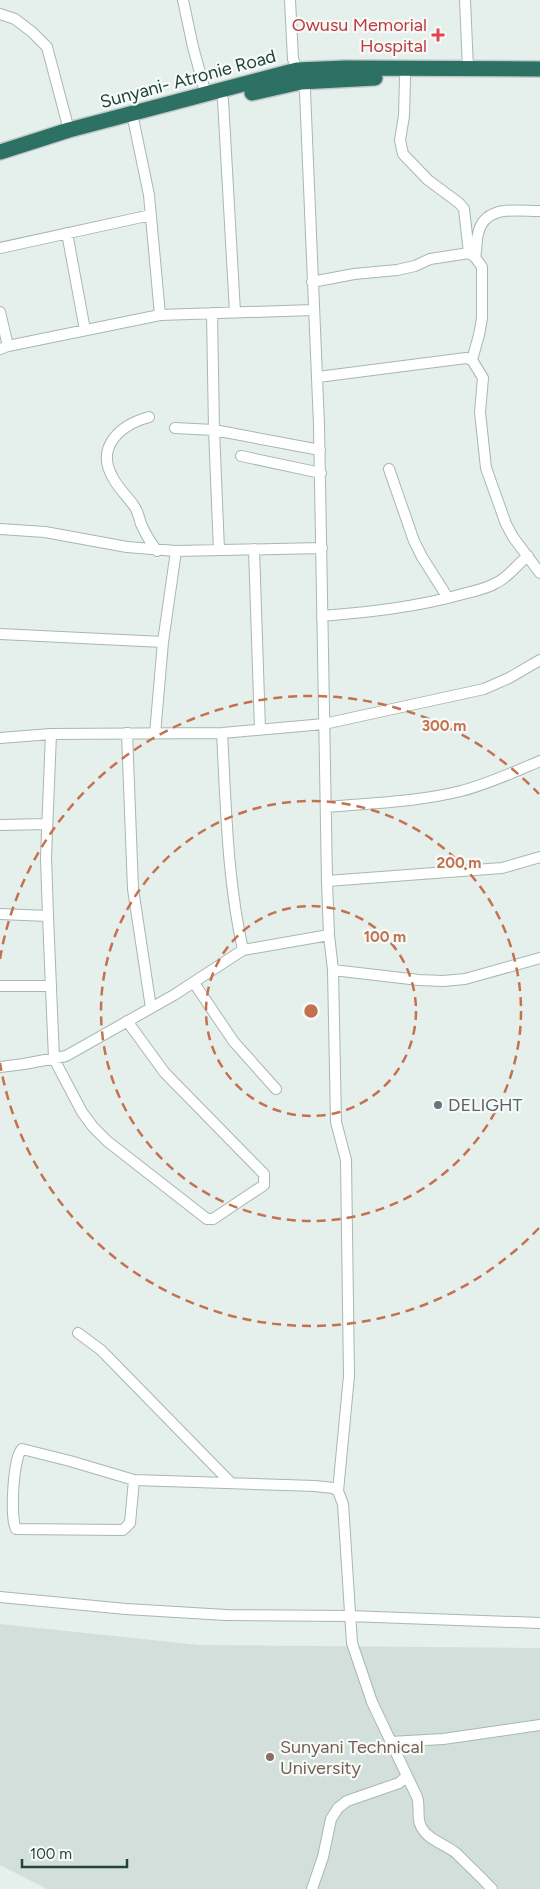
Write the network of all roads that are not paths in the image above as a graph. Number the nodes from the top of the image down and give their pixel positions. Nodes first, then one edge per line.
1 (182, 0) edge
2 (290, 0) edge
3 (465, 0) edge
4 (0, 14) edge
5 (540, 68) edge
6 (468, 69) junction
7 (299, 76) junction
8 (540, 76) edge
9 (404, 78) junction
10 (206, 95) junction
11 (223, 100) junction
12 (134, 123) junction
13 (69, 130) junction
14 (0, 152) edge
15 (0, 163) edge
16 (540, 211) edge
17 (150, 215) junction
18 (67, 233) junction
19 (0, 248) edge
20 (472, 255) junction
21 (312, 282) junction
22 (313, 310) junction
23 (0, 312) edge
24 (235, 312) junction
25 (212, 313) junction
26 (160, 314) junction
27 (85, 330) junction
28 (4, 347) edge
29 (472, 360) junction
30 (318, 377) junction
31 (149, 417) dead end
32 (175, 428) dead end
33 (214, 430) junction
34 (320, 450) junction
35 (242, 456) dead end
36 (389, 469) dead end
37 (321, 472) junction
38 (0, 529) edge
39 (322, 548) junction
40 (254, 549) junction
41 (219, 550) junction
42 (157, 551) junction
43 (176, 551) junction
44 (528, 556) junction
45 (540, 574) edge
46 (448, 598) junction
47 (322, 616) junction
48 (0, 634) edge
49 (163, 642) junction
50 (540, 660) edge
51 (324, 724) junction
52 (260, 729) junction
53 (222, 732) junction
54 (128, 733) junction
55 (51, 734) junction
56 (155, 734) junction
57 (0, 738) edge
58 (540, 761) edge
59 (326, 807) junction
60 (0, 824) edge
61 (47, 824) junction
62 (540, 857) edge
63 (327, 881) junction
64 (0, 914) edge
65 (48, 916) junction
66 (329, 935) junction
67 (243, 950) junction
68 (540, 958) edge
69 (333, 970) junction
70 (194, 983) junction
71 (0, 986) edge
72 (51, 986) junction
73 (151, 1008) junction
74 (127, 1022) junction
75 (54, 1059) junction
76 (0, 1066) edge
77 (276, 1089) dead end
78 (78, 1333) dead end
79 (134, 1480) junction
80 (230, 1483) junction
81 (338, 1491) junction
82 (0, 1597) edge
83 (349, 1616) junction
84 (540, 1623) edge
85 (540, 1725) edge
86 (390, 1742) junction
87 (408, 1776) junction
88 (312, 1889) edge
89 (492, 1889) edge

1 - 10 street
2 - 7 street
3 - 6 street
4 - 13 street
5 - 6 highway, Sunyani- Atronie Road
6 - 7 highway, Sunyani- Atronie Road
7 - 9 highway
7 - 10 highway, Sunyani- Atronie Road
7 - 11 highway
7 - 21 street
8 - 9 highway
9 - 20 street
10 - 13 highway, Sunyani- Atronie Road
11 - 12 highway
11 - 24 street
12 - 15 highway
12 - 17 street
13 - 14 highway, Sunyani- Atronie Road
16 - 20 street
17 - 18 street
17 - 26 street
18 - 19 street
18 - 27 street
20 - 21 street
20 - 29 street
21 - 22 street
22 - 24 street
22 - 30 street
23 - 28 street
24 - 25 street
25 - 26 street
25 - 33 street
26 - 27 street
27 - 28 street
29 - 30 street
29 - 44 street
30 - 34 street
31 - 42 street
32 - 33 street
33 - 34 street
33 - 41 street
34 - 37 street
35 - 37 street
36 - 46 street
37 - 39 street
38 - 42 street
39 - 40 street
39 - 47 street
40 - 41 street
40 - 52 street
41 - 43 street
42 - 43 street
43 - 49 street
44 - 45 street
44 - 46 street
46 - 47 street
47 - 51 street
48 - 49 street
49 - 56 street
50 - 51 street
51 - 52 street
51 - 59 street
52 - 53 street
53 - 56 street
53 - 67 street
54 - 55 street
54 - 56 street
54 - 73 street
55 - 57 street
55 - 61 street
58 - 59 street
59 - 63 street
60 - 61 street
61 - 65 street
62 - 63 street
63 - 66 street
64 - 65 street
65 - 72 street
66 - 67 street
66 - 69 street
67 - 70 street
68 - 69 street
69 - 81 street
70 - 73 street
70 - 77 street
71 - 72 street
72 - 75 street
73 - 74 street
74 - 75 street
74 - 75 street
75 - 76 street
78 - 80 street
79 - 79 street
79 - 80 street
80 - 81 street
81 - 83 street
82 - 83 street
83 - 84 street
83 - 86 street
85 - 86 street
86 - 87 street
87 - 88 street
87 - 89 street

